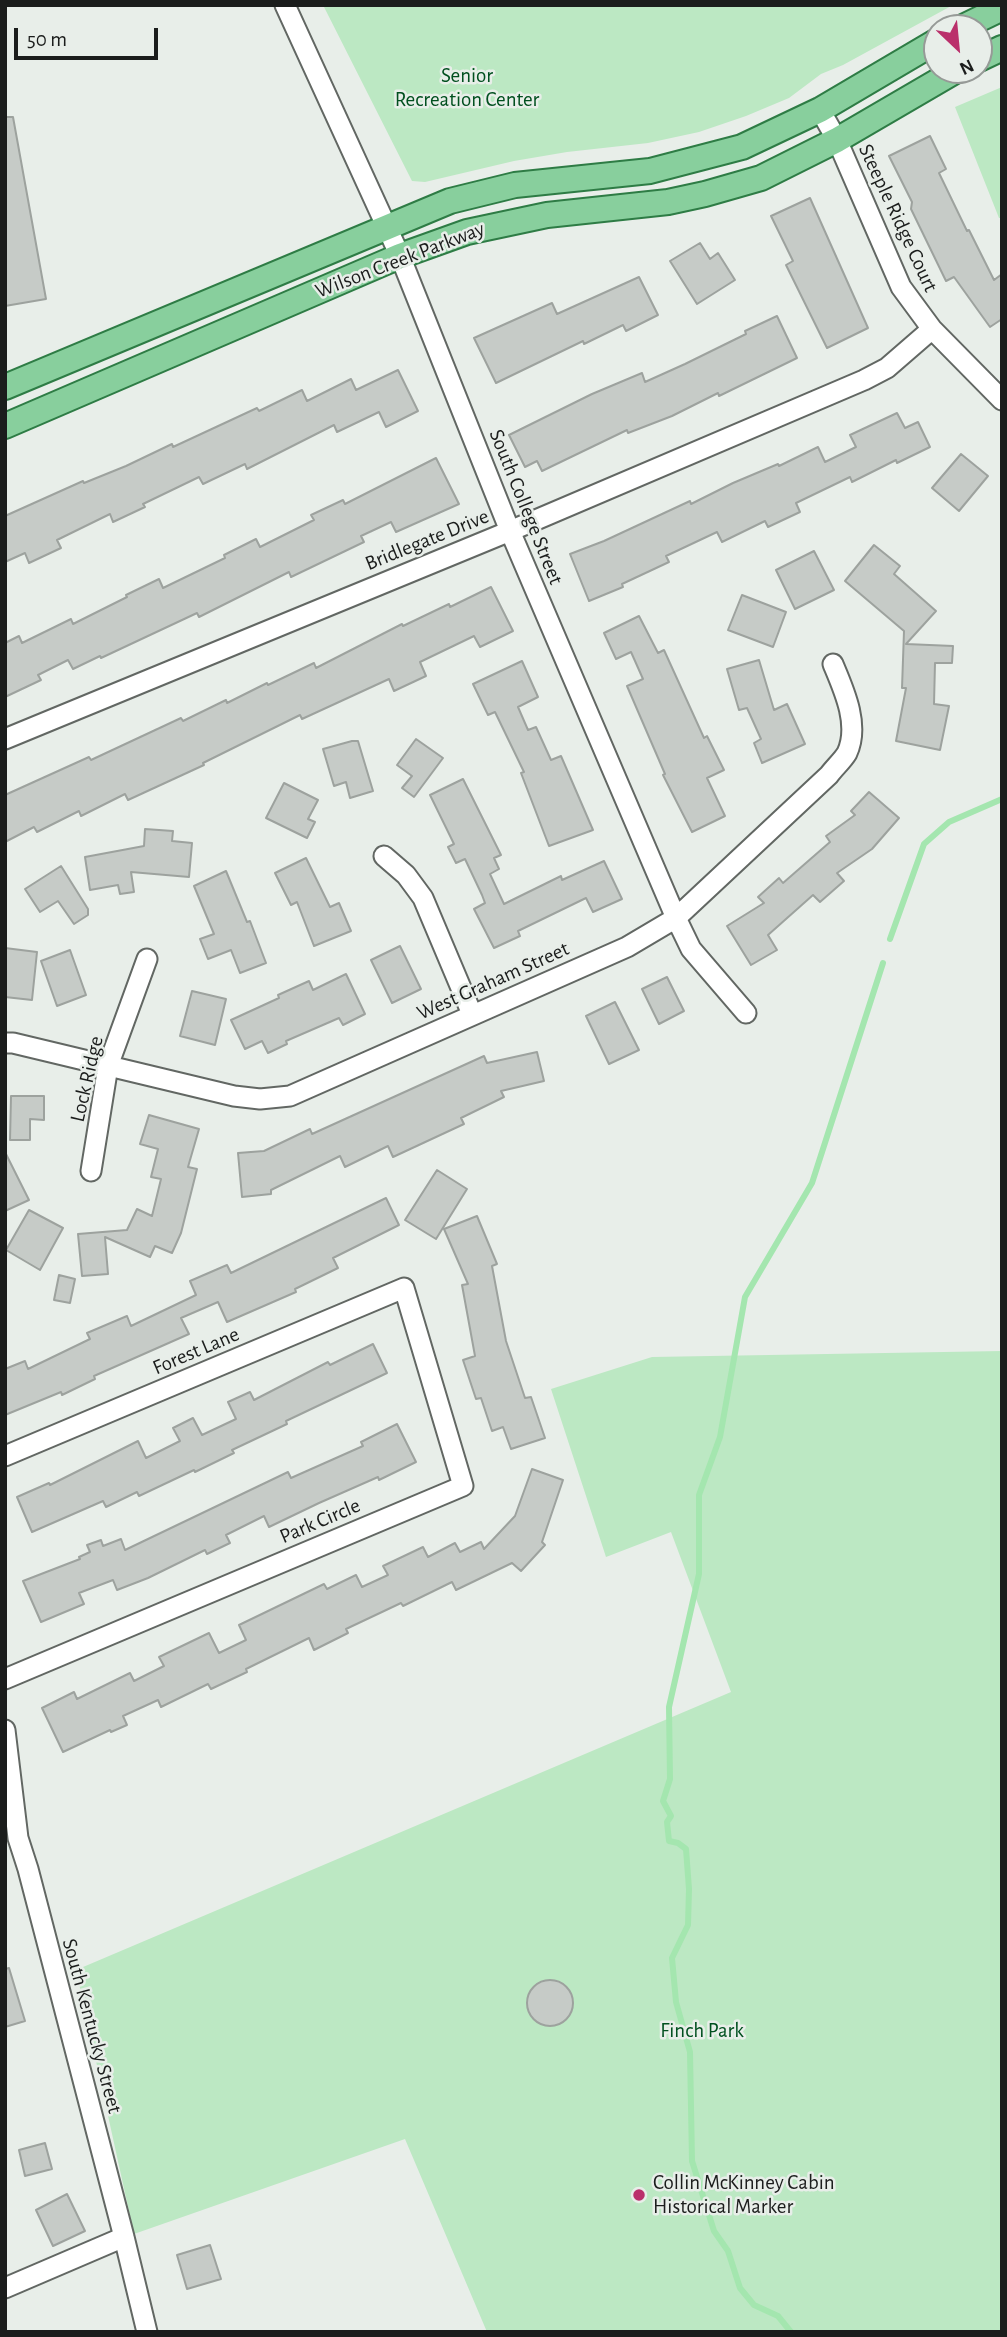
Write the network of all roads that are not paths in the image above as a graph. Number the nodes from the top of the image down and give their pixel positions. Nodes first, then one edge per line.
1 (285, 5) edge
2 (923, 49) edge
3 (933, 84) edge
4 (820, 110) junction
5 (837, 141) junction
6 (387, 227) junction
7 (400, 256) junction
8 (932, 329) junction
9 (5, 387) edge
10 (1002, 400) edge
11 (5, 426) edge
12 (510, 531) junction
13 (833, 664) dead end
14 (5, 739) edge
15 (384, 856) dead end
16 (676, 918) junction
17 (147, 958) dead end
18 (746, 1013) dead end
19 (472, 1014) junction
20 (5, 1043) edge
21 (108, 1066) junction
22 (91, 1171) dead end
23 (404, 1288) joint
24 (5, 1456) edge
25 (5, 1679) edge
26 (5, 1730) edge
27 (124, 2237) junction
28 (5, 2288) edge
29 (147, 2332) edge

1 - 6 street, South College Street
2 - 4 main road, Wilson Creek Parkway
3 - 5 main road, Wilson Creek Parkway
4 - 5 street, Steeple Ridge Court
4 - 6 main road, Wilson Creek Parkway
5 - 7 main road, Wilson Creek Parkway
5 - 8 street, Steeple Ridge Court
6 - 7 street, South College Street
6 - 9 main road, Wilson Creek Parkway
7 - 11 main road, Wilson Creek Parkway
7 - 12 street, South College Street
8 - 10 street, Steeple Ridge Court
8 - 12 street, Bridlegate Drive
12 - 14 street, Bridlegate Drive
12 - 16 street, South College Street
13 - 16 street, West Graham Street
15 - 19 street
16 - 18 street, South College Street
16 - 19 street, West Graham Street
17 - 21 street, Lock Ridge
19 - 21 street, West Graham Street
20 - 21 street, West Graham Street
21 - 22 street, Lock Ridge
23 - 24 street, Forest Lane
23 - 25 street, Park Circle
26 - 27 street, South Kentucky Street
27 - 28 street
27 - 29 street, South Kentucky Street

